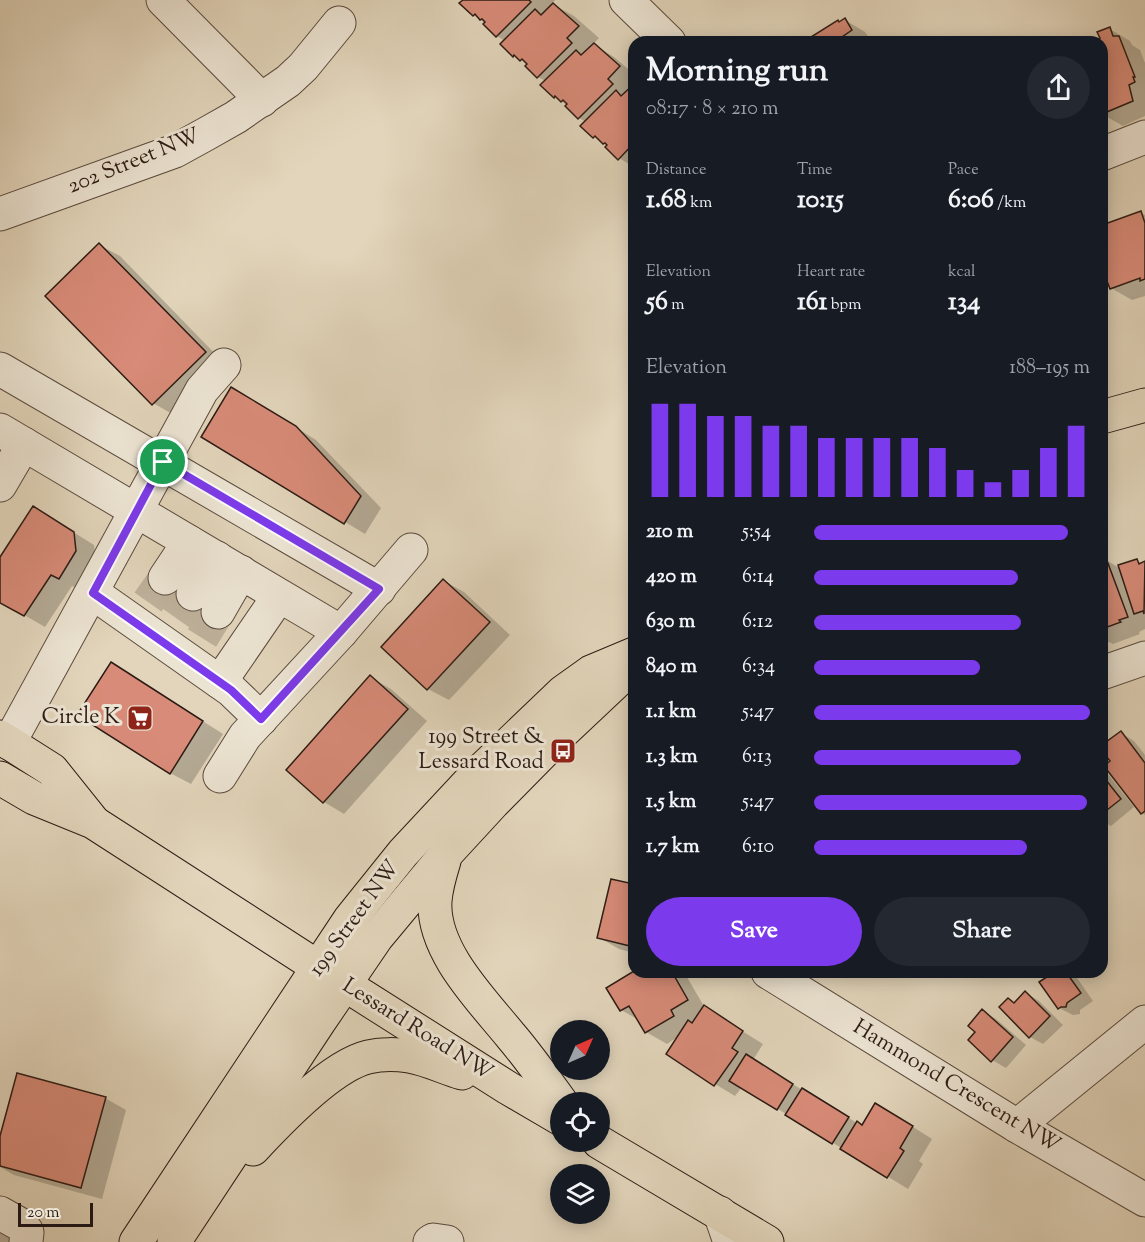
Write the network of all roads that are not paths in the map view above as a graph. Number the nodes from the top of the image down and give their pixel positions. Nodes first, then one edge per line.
1 (163, 0) edge
2 (626, 0) edge
3 (339, 23) dead end
4 (663, 36) edge
5 (262, 100) junction
6 (1145, 137) edge
7 (1108, 152) edge
8 (0, 214) edge
9 (224, 365) dead end
10 (0, 369) edge
11 (1145, 405) edge
12 (1108, 415) edge
13 (12, 437) edge
14 (163, 462) junction
15 (0, 484) edge
16 (137, 511) junction
17 (189, 542) junction
18 (411, 550) dead end
19 (229, 565) junction
20 (379, 589) junction
21 (93, 593) junction
22 (279, 596) junction
23 (176, 618) junction
24 (341, 632) junction
25 (628, 657) edge
26 (1145, 658) edge
27 (628, 671) edge
28 (1108, 671) edge
29 (220, 682) junction
30 (261, 719) junction
31 (5, 740) edge
32 (220, 776) dead end
33 (0, 778) edge
34 (93, 822) junction
35 (446, 854) junction
36 (331, 976) junction
37 (778, 978) edge
38 (1145, 1022) edge
39 (508, 1088) junction
40 (554, 1092) edge
41 (550, 1113) edge
42 (1017, 1126) junction
43 (610, 1150) edge
44 (1145, 1200) edge
45 (194, 1211) junction
46 (0, 1213) edge
47 (725, 1228) edge
48 (26, 1242) edge
49 (136, 1242) edge
50 (174, 1242) edge
51 (430, 1242) edge
52 (447, 1242) edge
53 (767, 1242) edge

1 - 5 street
2 - 4 street
3 - 5 street, 202 Street NW
5 - 8 street, 202 Street NW
6 - 7 street
9 - 14 street
10 - 14 street
11 - 12 main road
13 - 15 street
13 - 16 street
14 - 16 street
14 - 20 street
16 - 17 street
16 - 21 street
17 - 19 street
17 - 23 street
18 - 20 street
19 - 22 street
19 - 23 street
20 - 24 street
21 - 23 street
21 - 31 street
22 - 24 street
22 - 29 street
23 - 29 street
24 - 30 street
25 - 36 main road, 199 Street NW
26 - 28 street
27 - 35 main road, 199 Street NW
29 - 30 street
30 - 32 street
31 - 34 main road, Lessard Road NW
33 - 34 main road, Lessard Road NW
34 - 36 main road, Lessard Road NW
35 - 36 main road, 199 Street NW
35 - 40 main road
36 - 39 main road, Lessard Road NW
36 - 45 main road, 199 Street NW
36 - 49 main road, 199 Street NW
37 - 42 street, Hammond Crescent NW
38 - 42 street
39 - 41 main road, Lessard Road NW
39 - 45 main road
42 - 44 street, Hammond Crescent NW
43 - 47 main road
45 - 50 main road, 199 Street NW
46 - 48 street
47 - 53 main road
51 - 52 street

